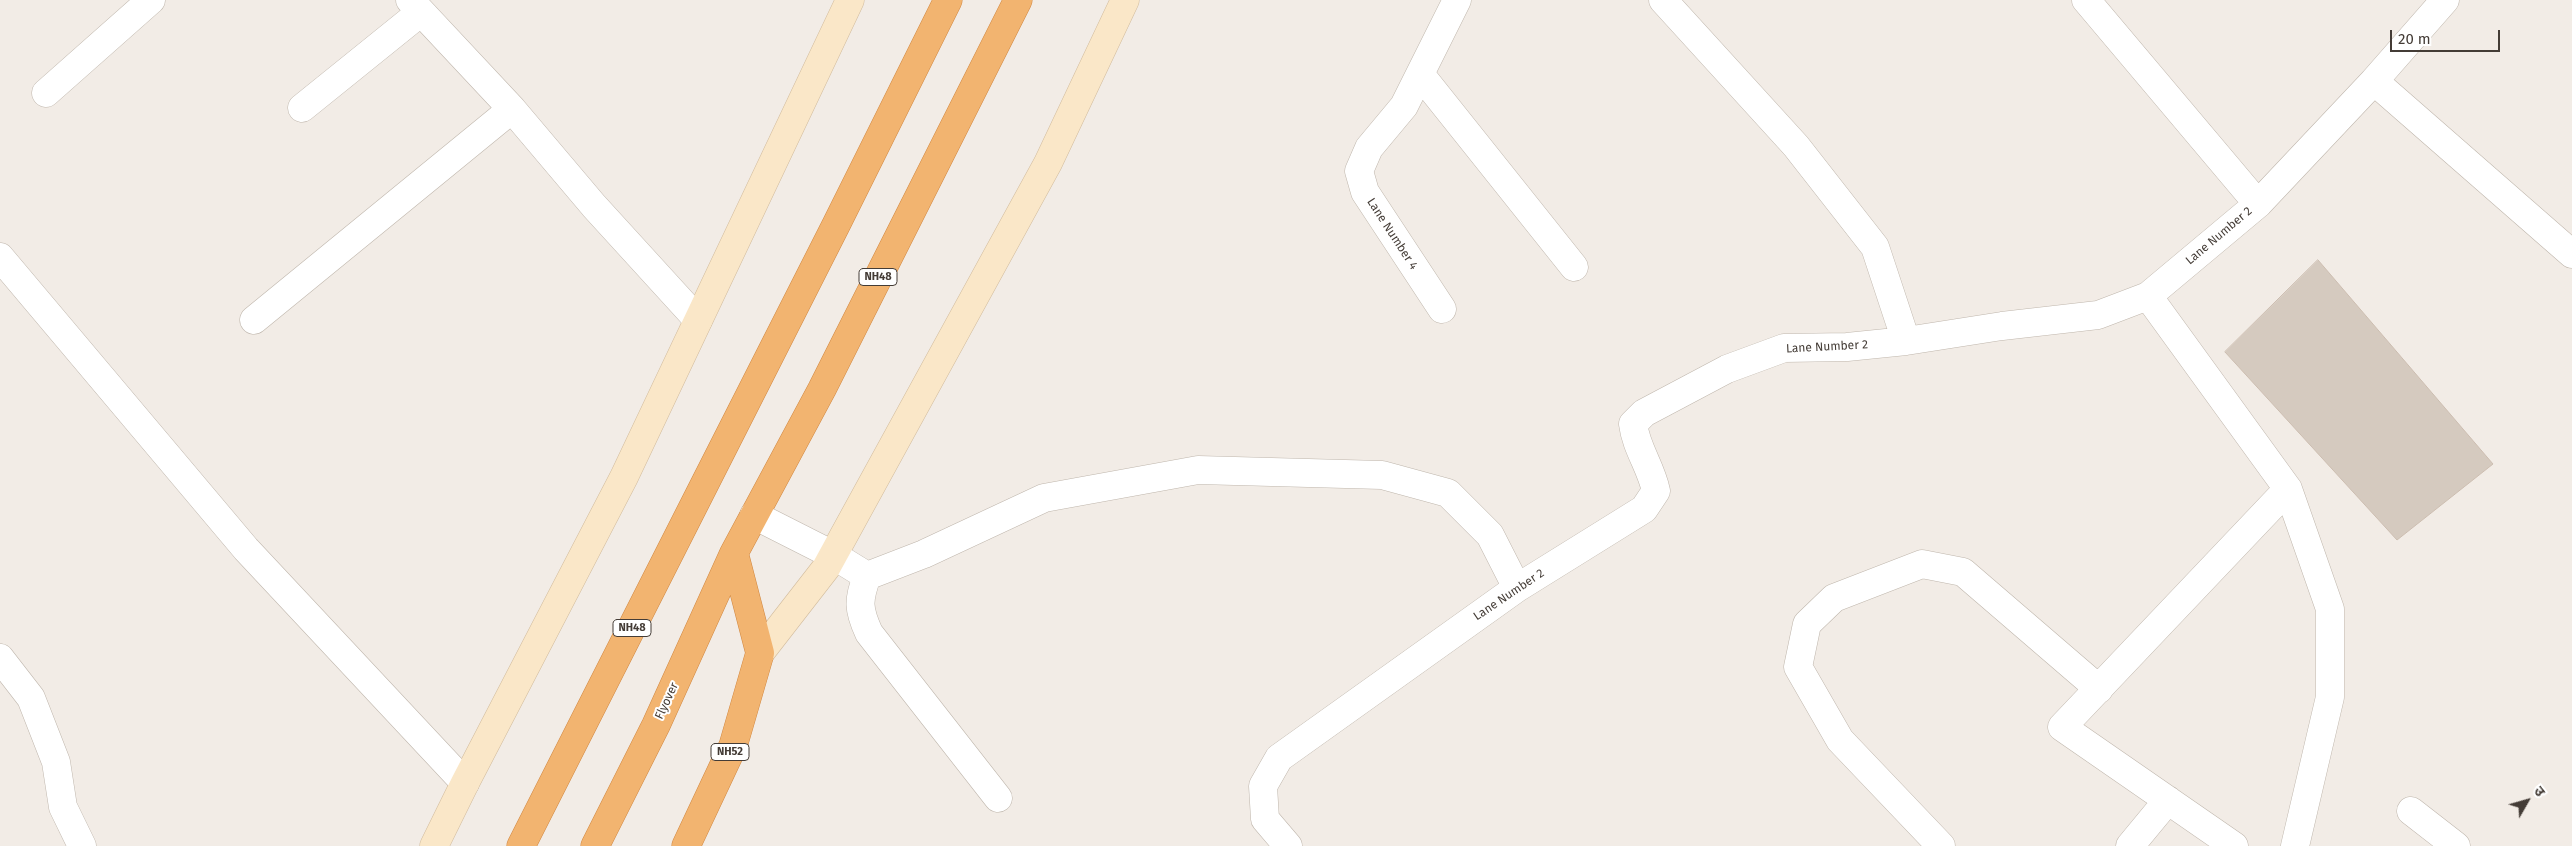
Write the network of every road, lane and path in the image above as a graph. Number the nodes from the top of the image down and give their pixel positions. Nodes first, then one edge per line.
1 (151, 0) edge
2 (850, 0) edge
3 (948, 0) edge
4 (1018, 0) edge
5 (1125, 0) edge
6 (1457, 0) edge
7 (1663, 0) edge
8 (2086, 0) edge
9 (415, 6) edge
10 (2430, 6) edge
11 (1420, 74) junction
12 (2374, 81) junction
13 (46, 93) dead end
14 (302, 108) dead end
15 (512, 109) junction
16 (2258, 204) junction
17 (2572, 254) edge
18 (1574, 267) dead end
19 (5, 273) edge
20 (2148, 296) junction
21 (1442, 309) dead end
22 (254, 320) dead end
23 (698, 320) junction
24 (1906, 341) junction
25 (2288, 489) junction
26 (754, 515) junction
27 (734, 553) junction
28 (833, 554) junction
29 (867, 576) junction
30 (1518, 588) junction
31 (760, 653) junction
32 (0, 658) edge
33 (2099, 689) junction
34 (465, 783) junction
35 (998, 798) dead end
36 (2168, 800) junction
37 (2411, 812) dead end
38 (82, 846) edge
39 (434, 846) edge
40 (522, 846) edge
41 (595, 846) edge
42 (686, 846) edge
43 (1288, 846) edge
44 (1941, 846) edge
45 (2130, 846) edge
46 (2234, 846) edge
47 (2295, 846) edge
48 (2456, 846) edge

1 - 13 street
2 - 23 street
3 - 40 highway, NH48
4 - 26 highway, NH48
5 - 28 street
6 - 11 street, Lane Number 4
7 - 24 street
8 - 16 street
9 - 14 street
9 - 15 street
10 - 12 street, Lane Number 2
11 - 18 street
11 - 21 street, Lane Number 4
12 - 16 street, Lane Number 2
12 - 17 street
15 - 22 street
15 - 23 street
16 - 20 street, Lane Number 2
19 - 34 street
20 - 24 street, Lane Number 2
20 - 25 street
23 - 34 street
24 - 30 street, Lane Number 2
25 - 33 street
25 - 47 street
26 - 27 highway, NH48
26 - 28 street
27 - 31 highway
27 - 41 highway, Flyover / NH48
28 - 29 street
28 - 31 street
29 - 30 street
29 - 35 street
30 - 43 street, Lane Number 2
31 - 42 highway, NH52
32 - 38 street
33 - 36 street
33 - 44 street
34 - 39 street
36 - 45 street
36 - 46 street
37 - 48 street

